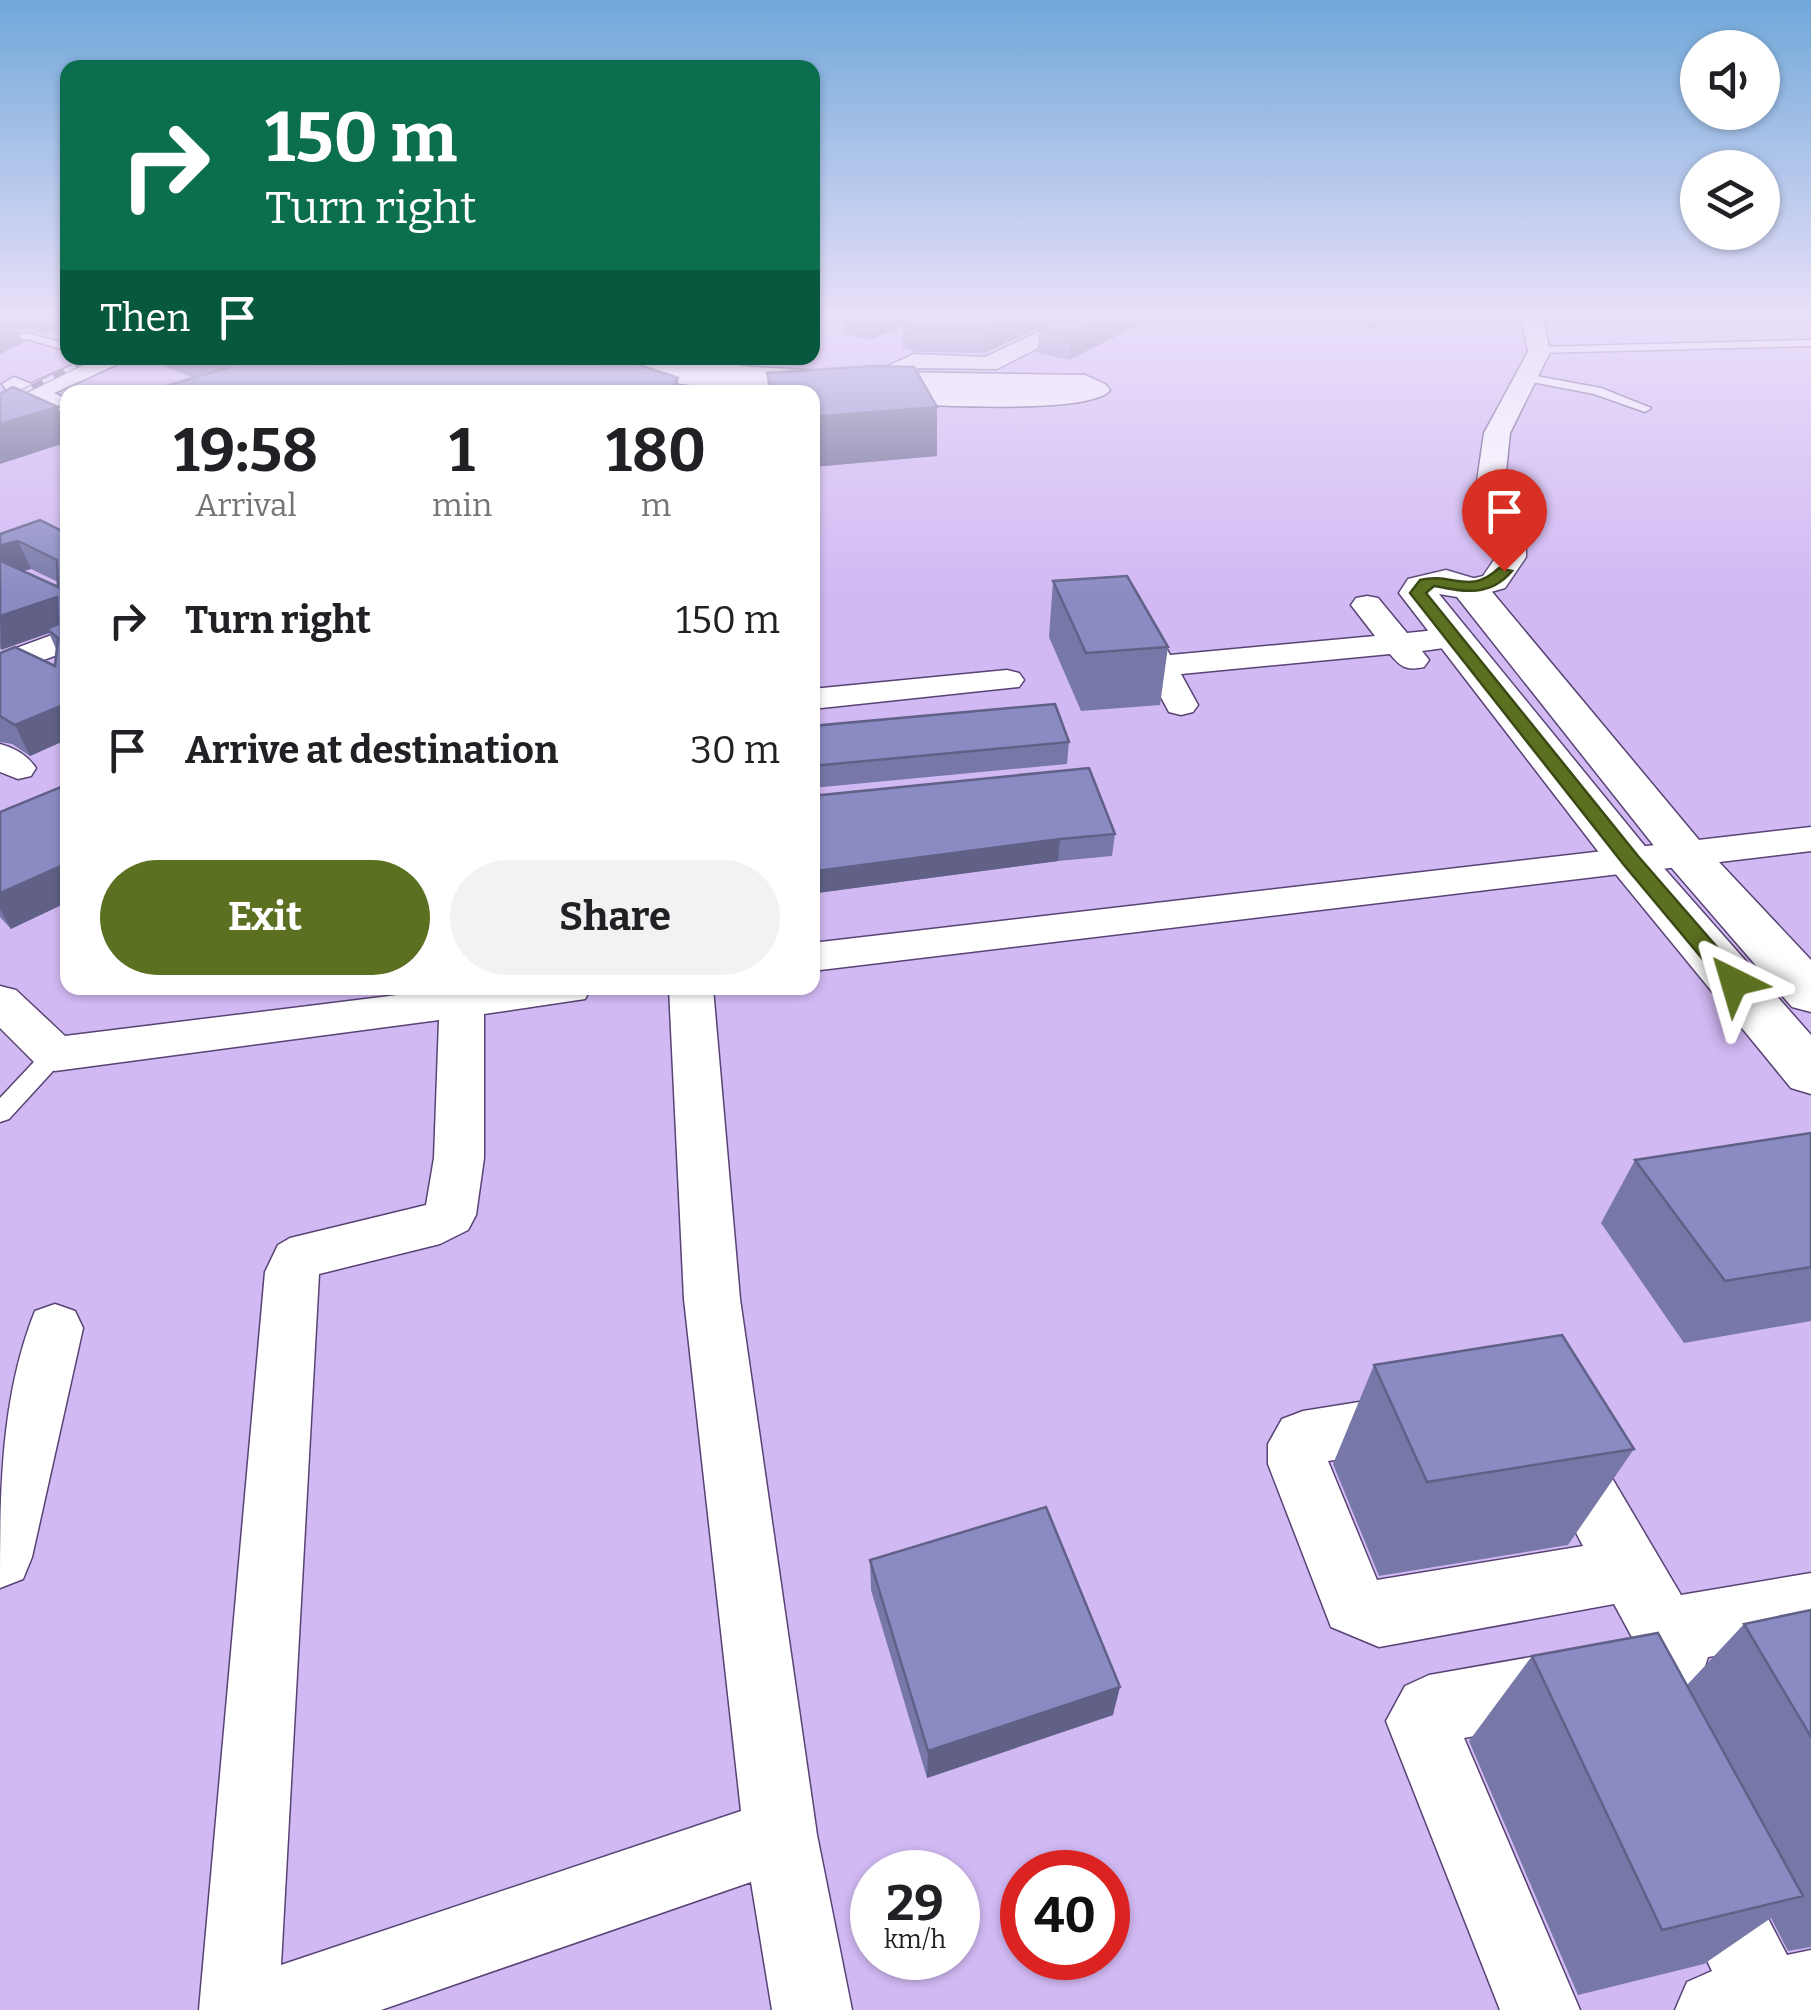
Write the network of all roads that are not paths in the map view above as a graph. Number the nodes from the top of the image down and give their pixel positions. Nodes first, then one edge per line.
1 (1510, 408) edge
2 (1470, 589) junction
3 (1367, 605) dead end
4 (1140, 630) edge
5 (1454, 638) junction
6 (60, 642) edge
7 (1406, 652) junction
8 (13, 661) edge
9 (1160, 666) junction
10 (55, 674) edge
11 (1007, 680) dead end
12 (820, 698) edge
13 (1181, 705) dead end
14 (1811, 839) edge
15 (1687, 856) junction
16 (1631, 860) junction
17 (820, 956) edge
18 (1811, 994) edge
19 (511, 995) edge
20 (690, 995) edge
21 (0, 1001) edge
22 (462, 1001) junction
23 (55, 1054) junction
24 (1811, 1073) edge
25 (0, 1114) edge
26 (54, 1328) dead end
27 (1534, 1408) edge
28 (1461, 1412) edge
29 (0, 1557) edge
30 (1628, 1570) junction
31 (1786, 1611) edge
32 (1663, 1632) junction
33 (1603, 1677) junction
34 (1811, 1695) edge
35 (1638, 1745) edge
36 (1681, 1830) edge
37 (780, 1835) junction
38 (1764, 1999) edge
39 (239, 2010) edge
40 (266, 2010) edge
41 (812, 2010) edge
42 (1540, 2010) edge

1 - 2 street
2 - 5 street
2 - 15 street
3 - 7 street
4 - 9 street
5 - 7 street
5 - 16 street
6 - 8 street
7 - 9 street
8 - 10 street
9 - 13 street
11 - 12 street
14 - 15 street
15 - 16 street
15 - 18 street
16 - 17 street
16 - 24 street
19 - 22 street
20 - 37 street
21 - 23 street
22 - 23 street
22 - 39 street
23 - 25 lane
26 - 29 street
27 - 30 street
28 - 30 street
30 - 32 street
31 - 32 street
31 - 34 street
32 - 33 street
33 - 35 street
33 - 42 street
36 - 38 street
37 - 40 street
37 - 41 street

